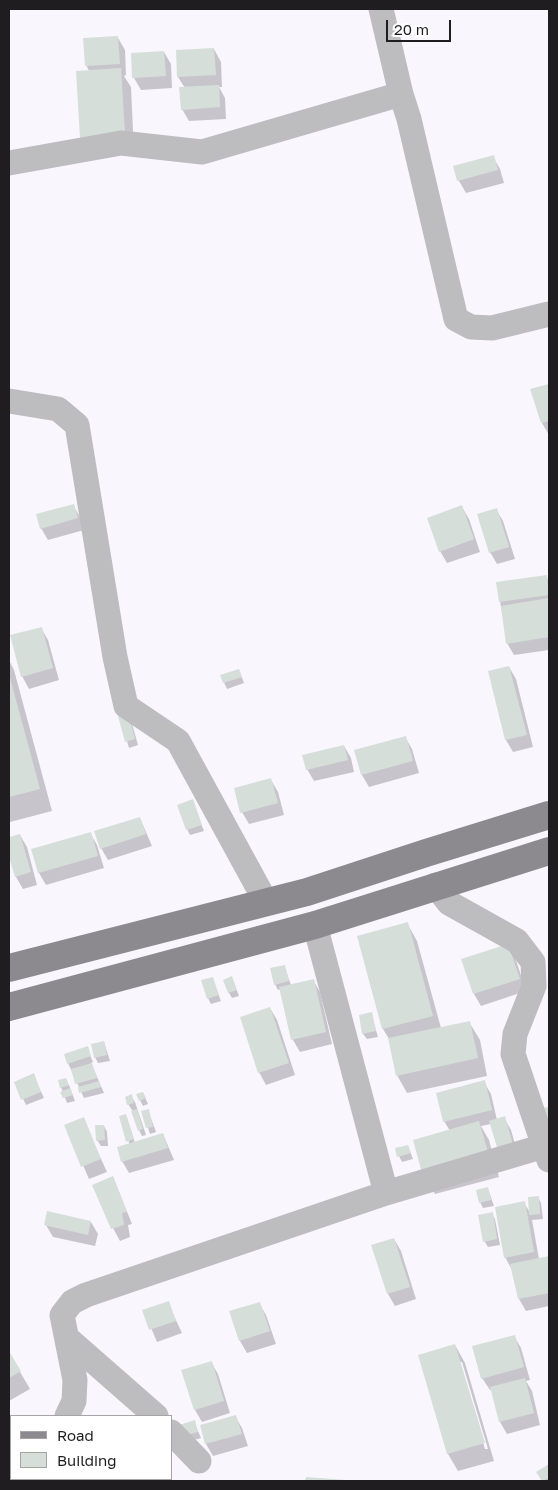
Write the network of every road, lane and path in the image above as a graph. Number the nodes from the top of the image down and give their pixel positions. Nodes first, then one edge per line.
1 (381, 9) edge
2 (401, 94) junction
3 (9, 163) edge
4 (549, 314) edge
5 (9, 401) edge
6 (549, 815) edge
7 (549, 851) edge
8 (434, 885) junction
9 (266, 902) junction
10 (315, 925) junction
11 (9, 968) edge
12 (9, 1007) edge
13 (547, 1153) edge
14 (386, 1193) junction
15 (67, 1338) junction
16 (67, 1415) edge
17 (155, 1415) edge
18 (172, 1433) edge
19 (199, 1461) dead end

1 - 2 street
2 - 3 street
2 - 4 street
5 - 9 street
6 - 9 main road
7 - 8 main road
8 - 10 main road
8 - 13 street
9 - 11 main road
10 - 12 main road
10 - 14 street
13 - 14 street
14 - 15 street
15 - 16 street
15 - 17 street
18 - 19 street

